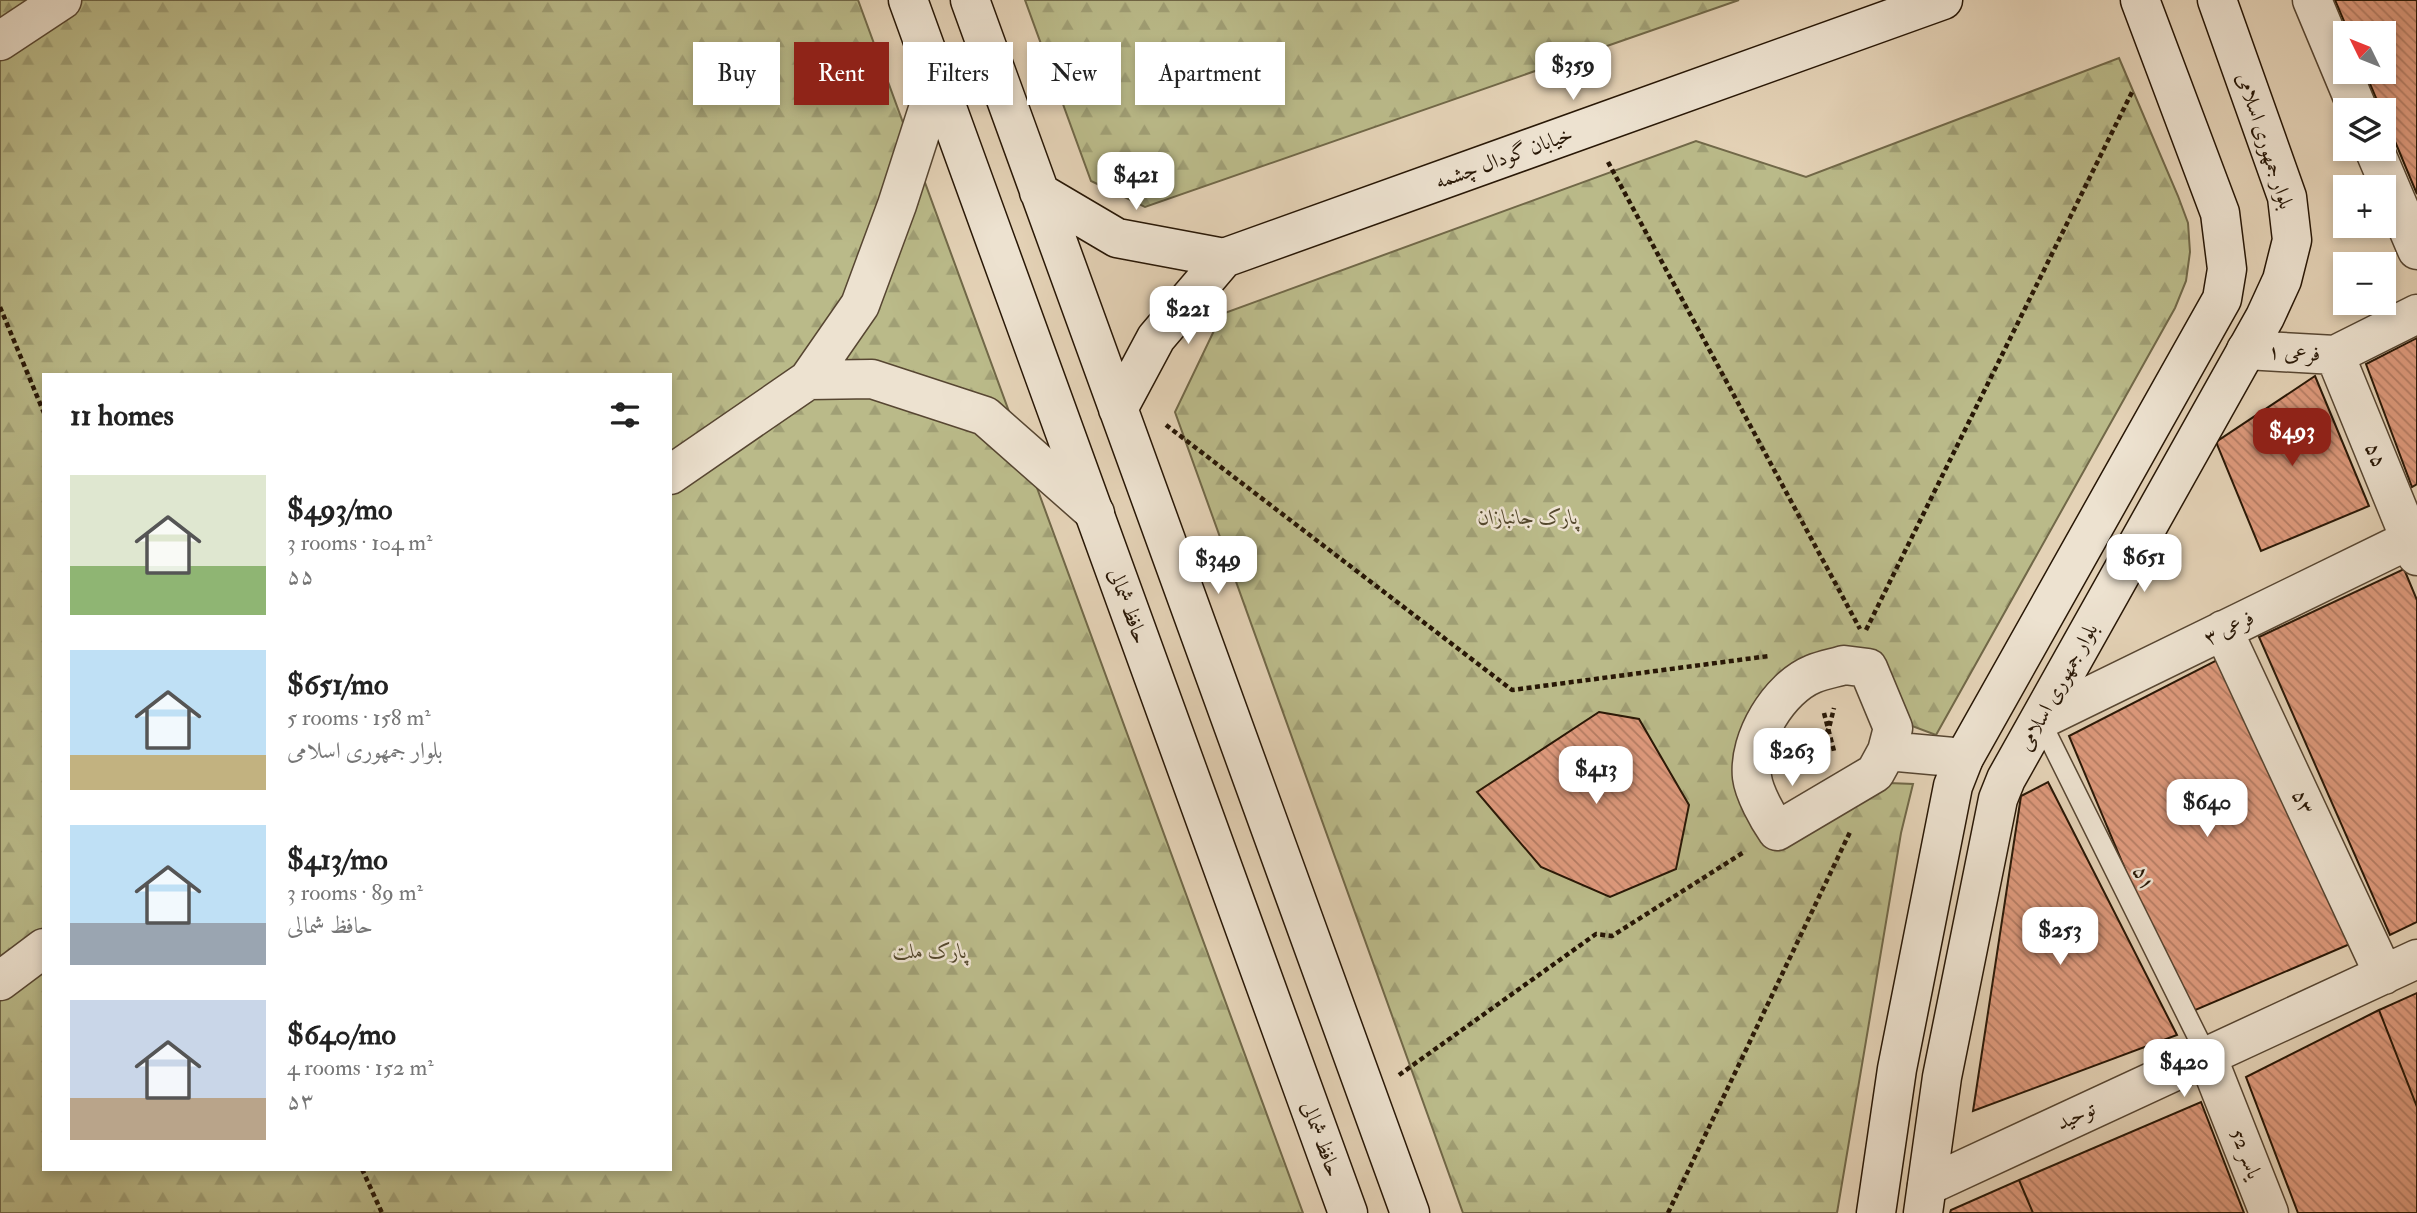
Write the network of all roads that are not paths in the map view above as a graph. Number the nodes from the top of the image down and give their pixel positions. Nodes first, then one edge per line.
1 (62, 0) edge
2 (908, 0) edge
3 (970, 0) edge
4 (1943, 0) edge
5 (2140, 0) edge
6 (2217, 0) edge
7 (2312, 0) edge
8 (0, 41) edge
9 (923, 42) edge
10 (2353, 98) edge
11 (929, 105) edge
12 (946, 105) edge
13 (2379, 161) edge
14 (1039, 192) junction
15 (2417, 250) edge
16 (1224, 258) junction
17 (2417, 314) edge
18 (2246, 350) junction
19 (2335, 355) junction
20 (808, 380) junction
21 (1122, 402) junction
22 (672, 474) edge
23 (1094, 513) junction
24 (2415, 544) edge
25 (2223, 630) junction
26 (2040, 720) junction
27 (1887, 751) junction
28 (1964, 758) junction
29 (42, 950) edge
30 (2400, 967) edge
31 (0, 981) edge
32 (2207, 1056) junction
33 (1925, 1199) edge
34 (1348, 1213) edge
35 (1410, 1213) edge
36 (1876, 1213) edge
37 (2269, 1213) edge

1 - 8 main road
2 - 9 main road, حافظ شمالی
3 - 14 main road
4 - 16 main road, خیابان گودال چشمه
5 - 28 main road
6 - 18 main road, بلوار جمهوری اسلامی
7 - 10 main road
11 - 20 main road
12 - 23 main road, حافظ شمالی
13 - 15 main road
14 - 16 main road
14 - 21 main road
16 - 21 main road
17 - 19 main road, فرعی ۱
18 - 19 main road, فرعی ۱
18 - 26 main road, بلوار جمهوری اسلامی
19 - 24 main road, ۵۵
20 - 22 main road
20 - 23 main road
21 - 35 main road
23 - 34 main road, حافظ شمالی
24 - 25 main road, فرعی ۳
25 - 26 main road, فرعی ۳
25 - 30 main road, ۵۳
26 - 32 lane, ۵۱
26 - 33 main road, بلوار جمهوری اسلامی
27 - 27 main road
27 - 28 main road
28 - 36 main road
29 - 31 main road
30 - 32 main road, توحید
32 - 33 main road, توحید
32 - 37 main road, یاسر 52

